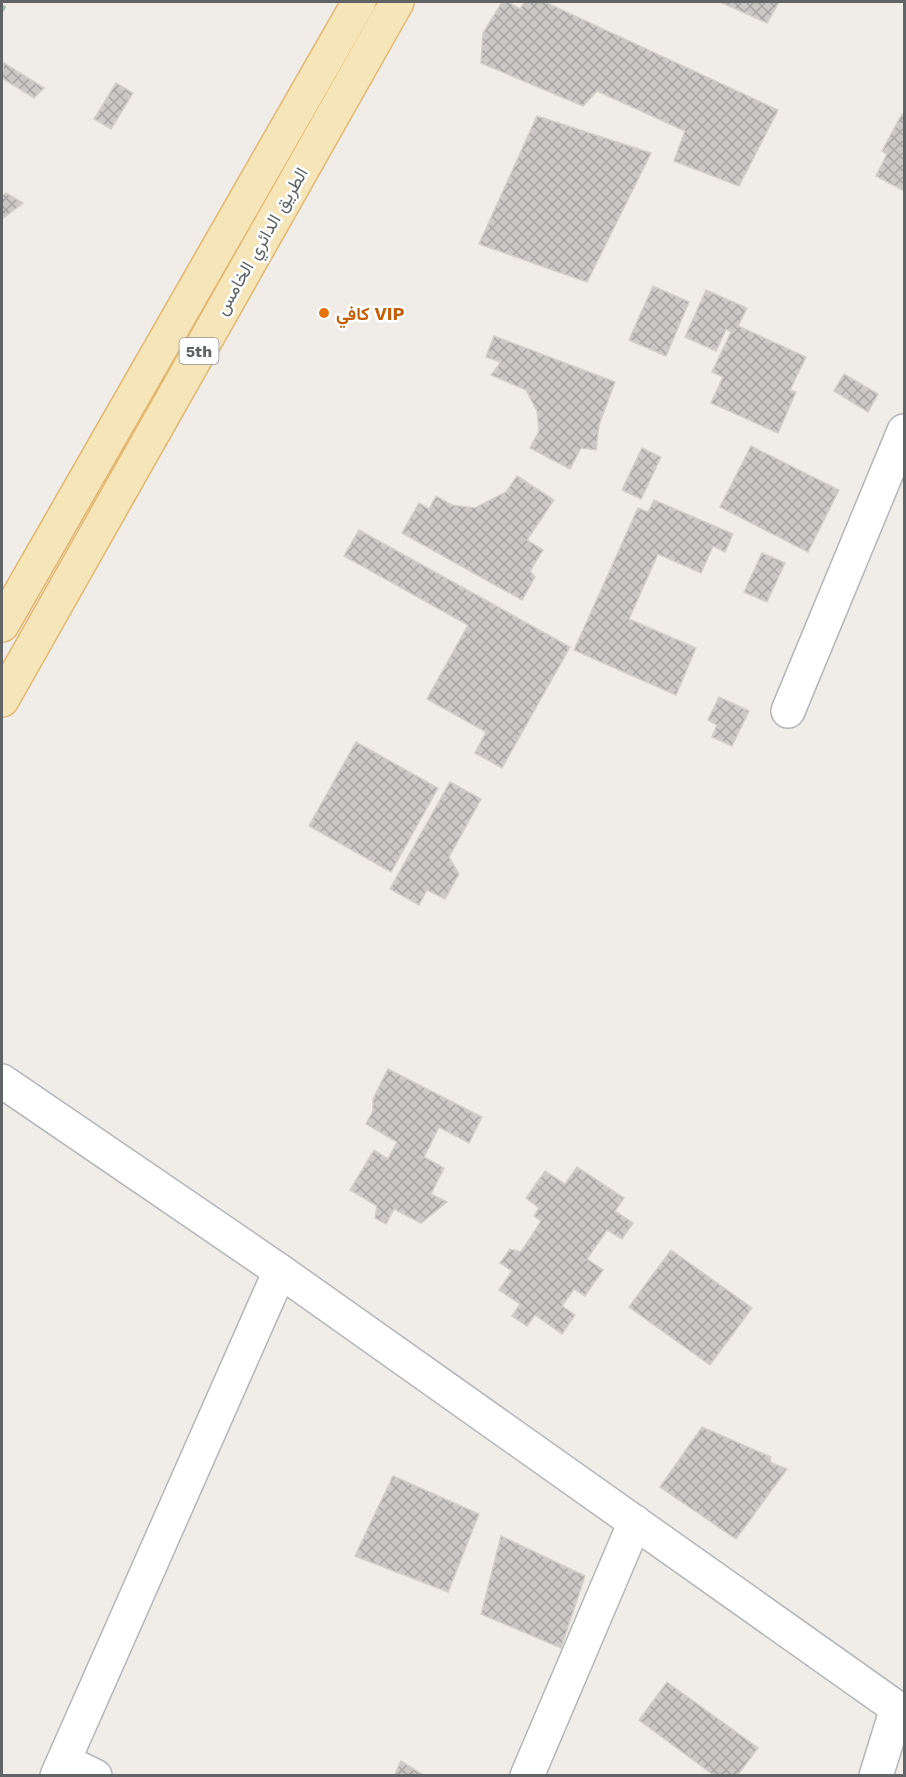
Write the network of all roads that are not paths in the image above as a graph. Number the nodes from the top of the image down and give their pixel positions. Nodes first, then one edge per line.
1 (359, 2) edge
2 (397, 2) edge
3 (904, 431) edge
4 (2, 625) edge
5 (2, 700) edge
6 (788, 711) dead end
7 (2, 1081) edge
8 (280, 1270) junction
9 (635, 1522) junction
10 (901, 1711) edge
11 (61, 1768) edge
12 (95, 1776) edge
13 (527, 1776) edge
14 (876, 1776) edge

1 - 4 main road, الطريق الدائري الخامس / 5th
2 - 5 main road, الطريق الدائري الخامس / 5th
3 - 6 street
7 - 8 street
8 - 9 street
8 - 11 street
9 - 10 street
9 - 13 street
10 - 14 street
11 - 12 street

